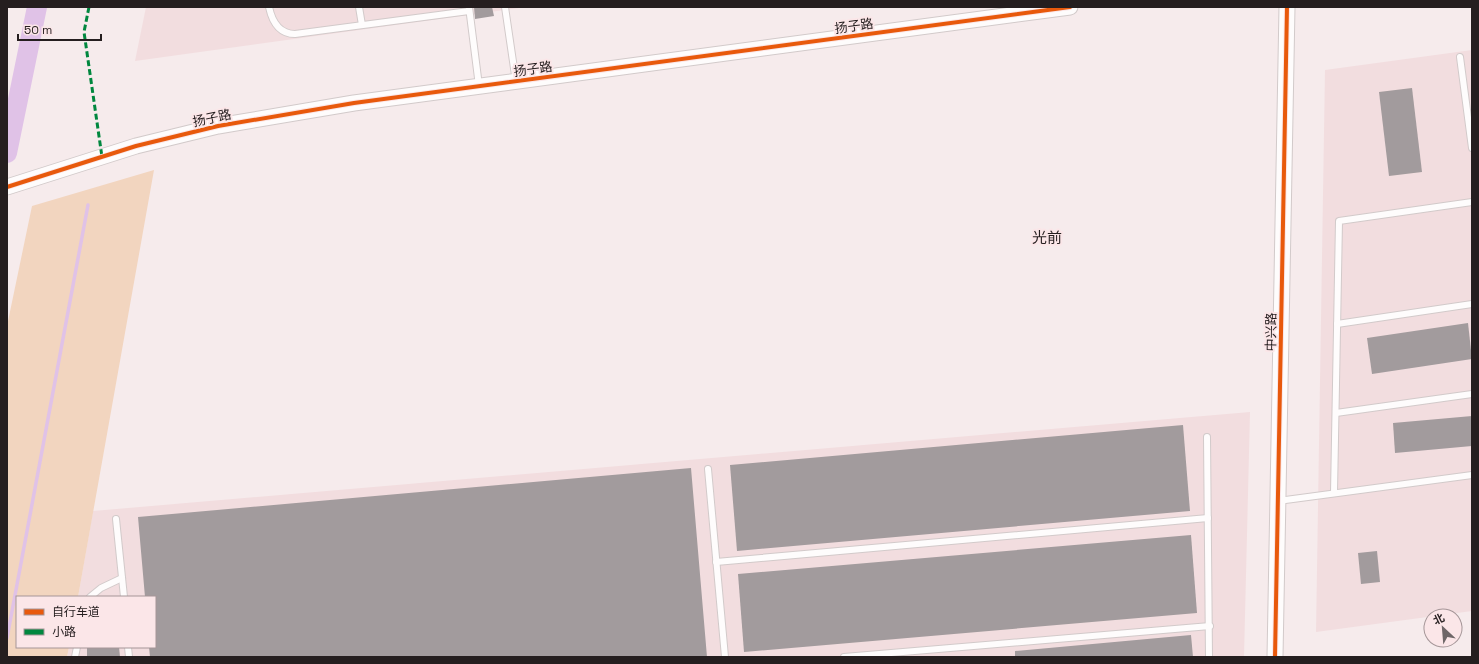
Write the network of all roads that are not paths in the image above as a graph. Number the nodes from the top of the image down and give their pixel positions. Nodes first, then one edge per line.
1 (268, 7) edge
2 (359, 7) edge
3 (505, 7) edge
4 (1070, 7) edge
5 (1287, 7) edge
6 (1048, 8) edge
7 (469, 9) edge
8 (362, 25) junction
9 (1460, 57) dead end
10 (516, 82) junction
11 (479, 86) junction
12 (1469, 104) edge
13 (1472, 148) edge
14 (7, 187) edge
15 (1472, 202) edge
16 (1472, 304) edge
17 (1337, 324) junction
18 (1472, 394) edge
19 (1336, 413) junction
20 (1207, 436) dead end
21 (708, 469) dead end
22 (1472, 475) edge
23 (1334, 493) junction
24 (1278, 500) junction
25 (1208, 518) junction
26 (116, 519) dead end
27 (716, 562) junction
28 (122, 578) junction
29 (91, 596) edge
30 (124, 596) edge
31 (1210, 626) junction
32 (725, 657) edge
33 (844, 657) edge
34 (1209, 657) edge
35 (1275, 657) edge

1 - 8 lane
2 - 8 lane
3 - 10 lane
4 - 6 street, 扬子路
5 - 24 street, 中兴路
6 - 10 street, 扬子路
7 - 8 lane
7 - 11 lane
9 - 12 lane
10 - 11 street, 扬子路
11 - 14 street, 扬子路
12 - 13 lane
15 - 17 lane
16 - 17 lane
17 - 19 lane
18 - 19 lane
19 - 23 lane
20 - 25 lane
21 - 27 lane
22 - 23 lane
23 - 24 lane
24 - 35 street, 中兴路
25 - 27 lane
25 - 31 lane
26 - 28 lane
27 - 32 lane
28 - 29 lane
28 - 30 lane
31 - 33 lane
31 - 34 lane

